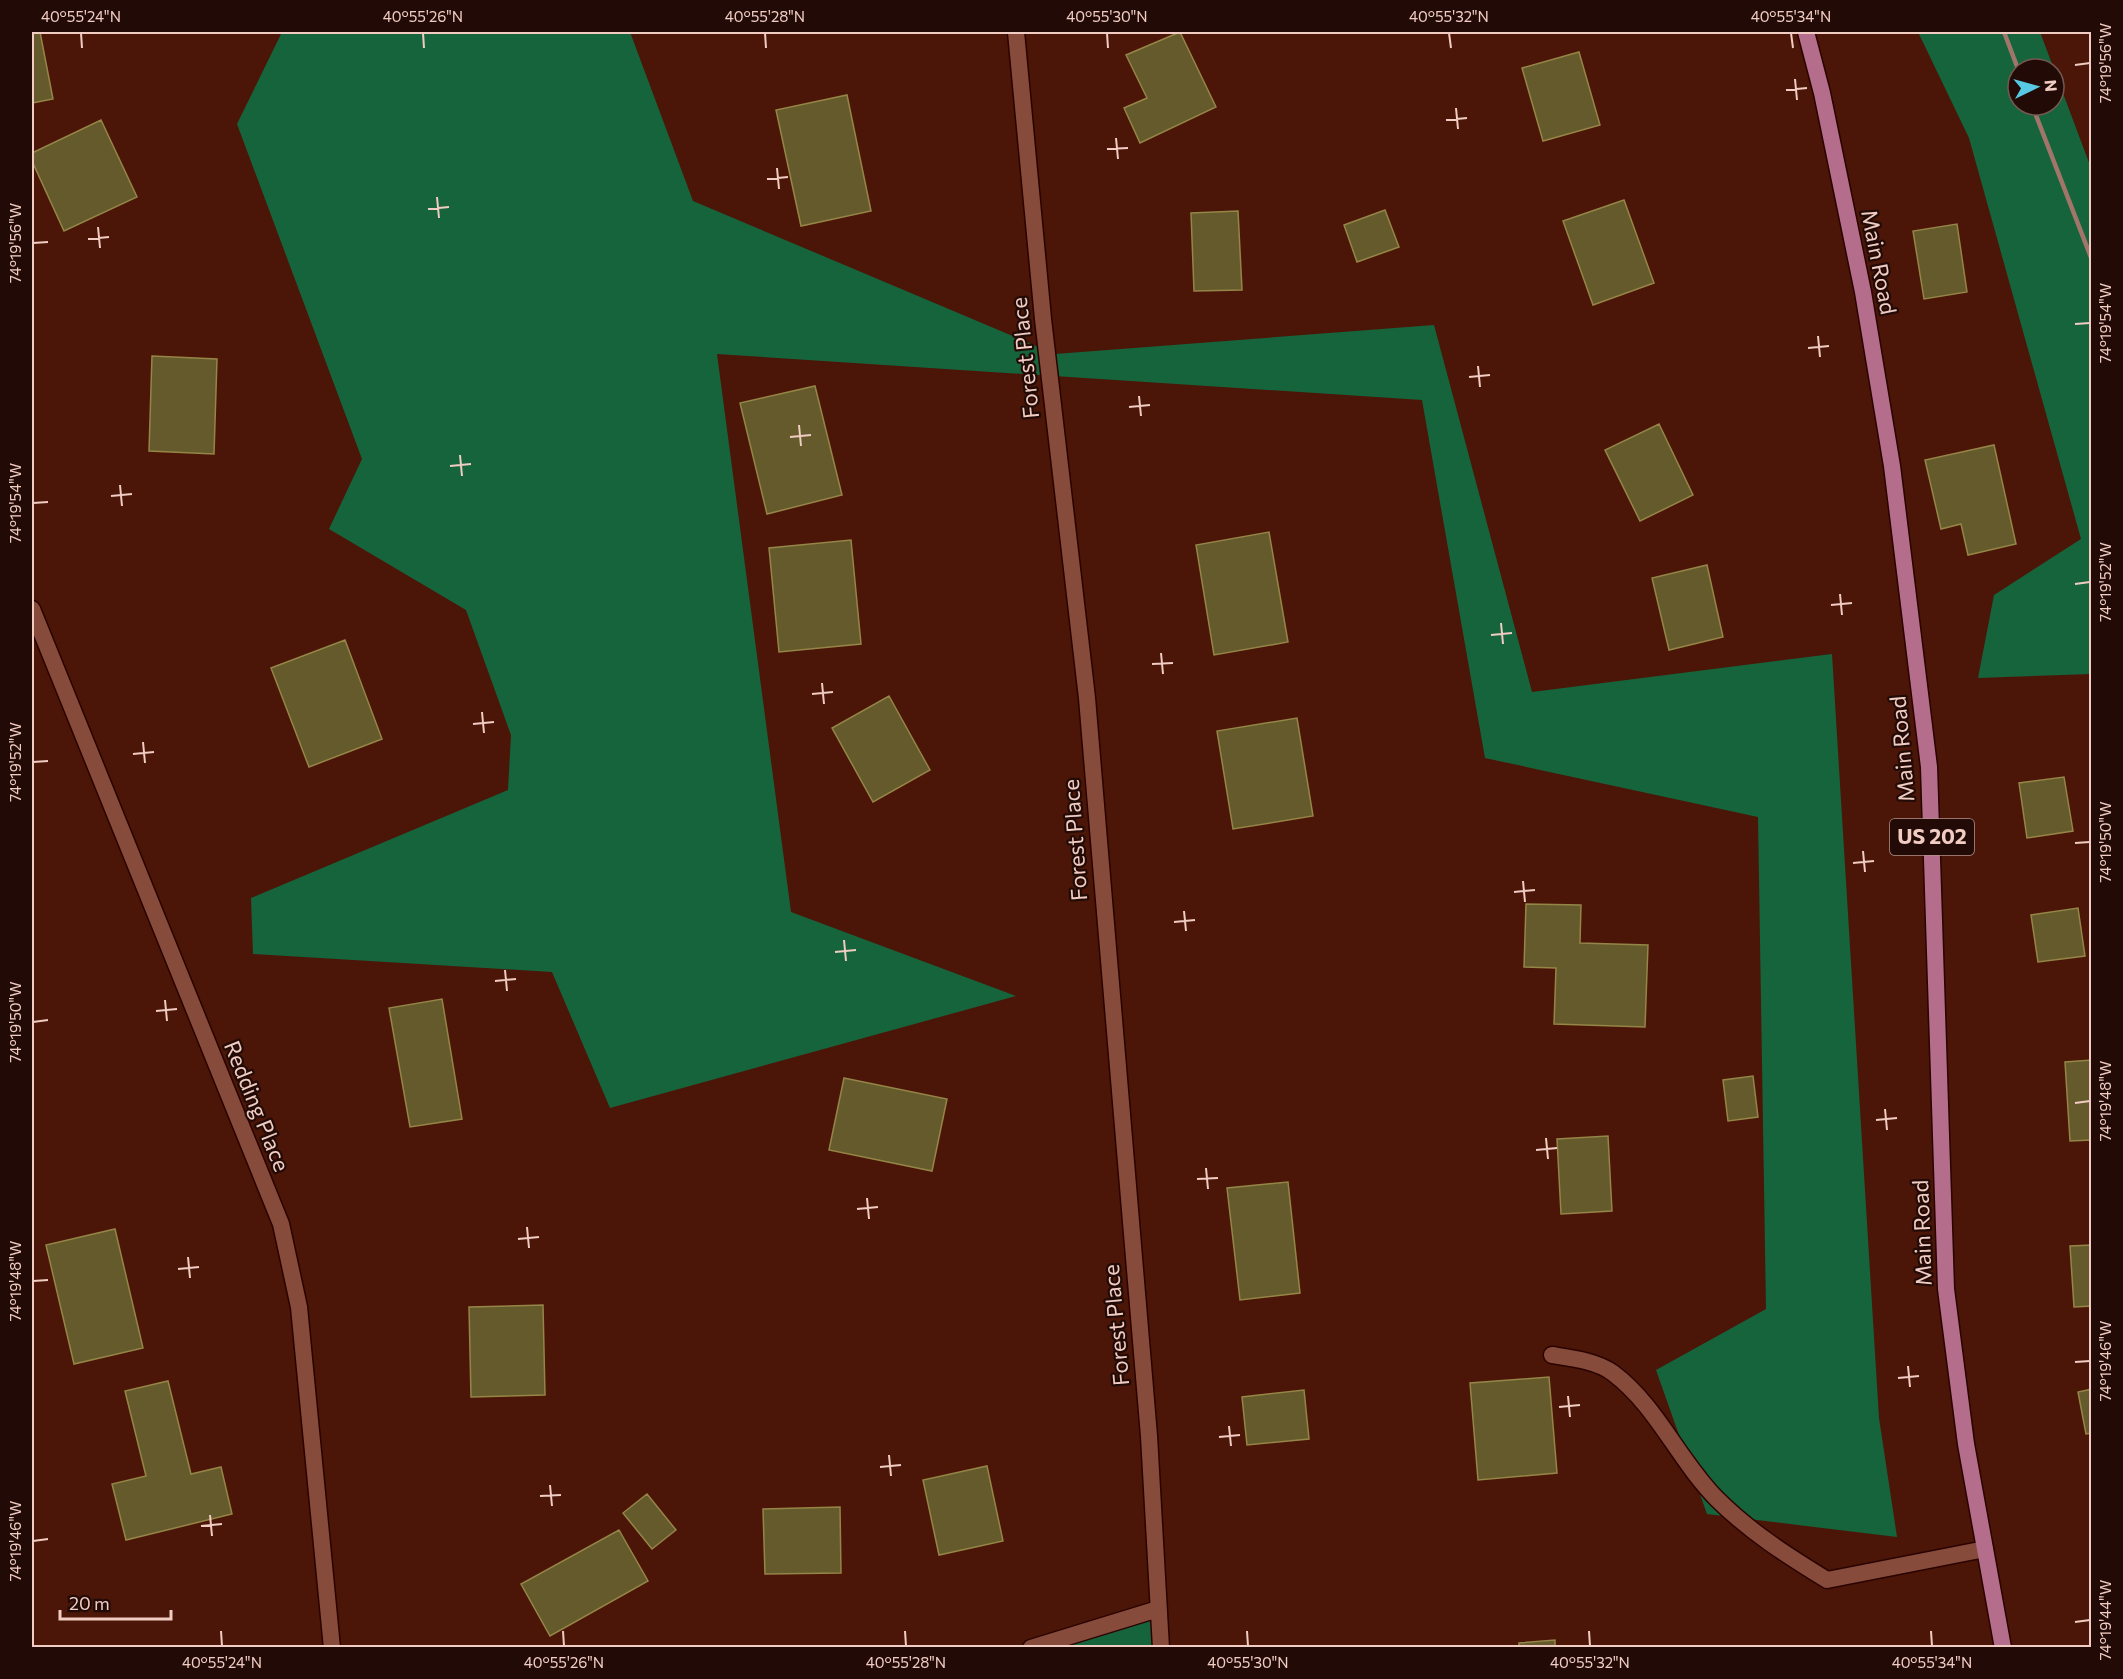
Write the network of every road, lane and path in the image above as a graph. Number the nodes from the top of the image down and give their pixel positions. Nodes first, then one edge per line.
1 (1016, 32) edge
2 (1806, 32) edge
3 (32, 609) edge
4 (1552, 1355) dead end
5 (1985, 1549) junction
6 (1158, 1609) junction
7 (332, 1647) edge
8 (1031, 1647) edge
9 (1161, 1647) edge
10 (2003, 1647) edge

1 - 6 street, Forest Place
2 - 5 main road, Main Road / US 202
3 - 7 street, Redding Place
4 - 5 street
5 - 10 main road, Main Road / US 202
6 - 8 street
6 - 9 street, Forest Place

